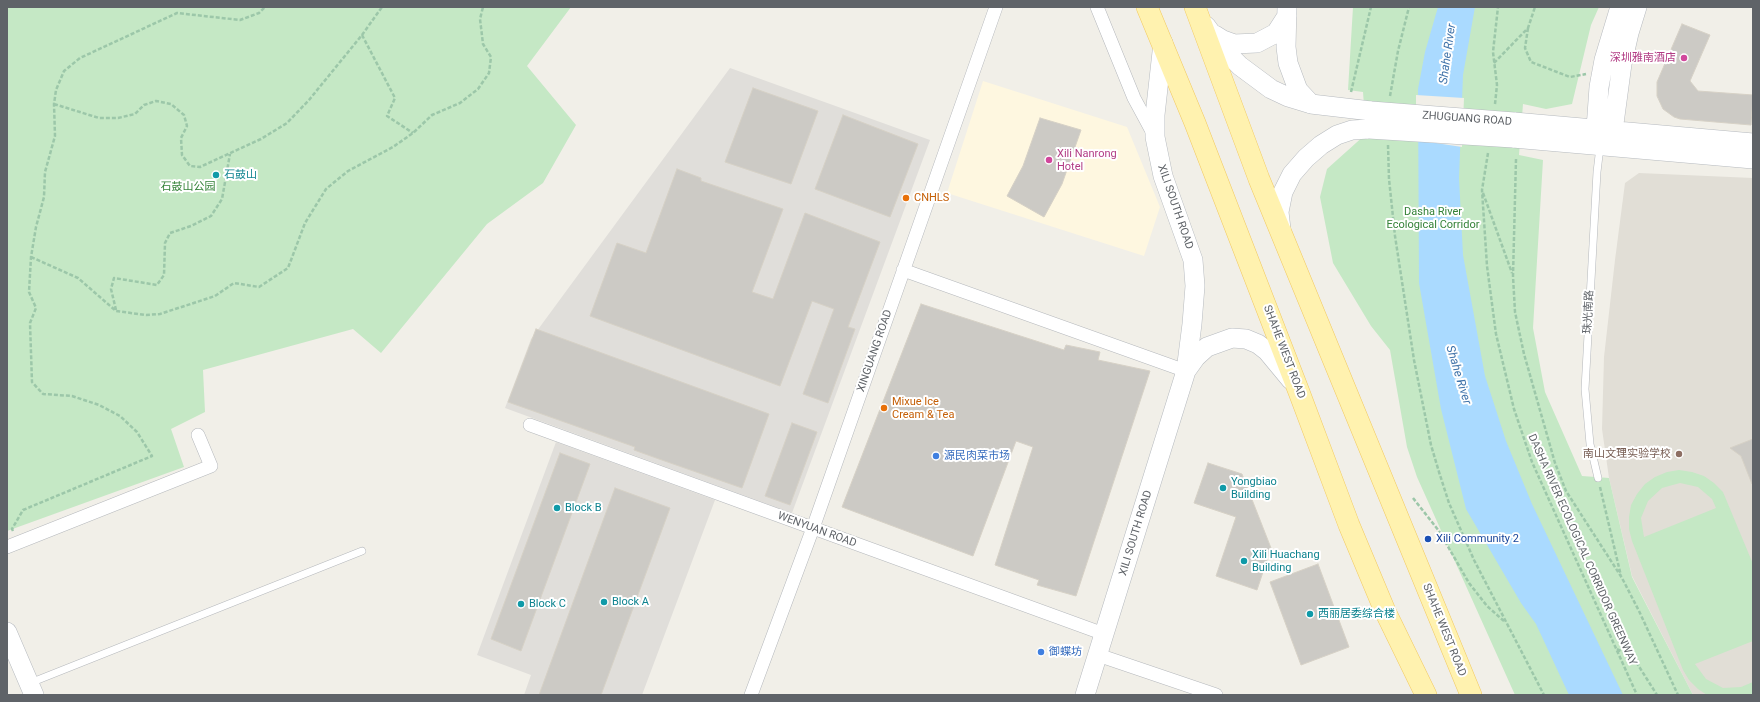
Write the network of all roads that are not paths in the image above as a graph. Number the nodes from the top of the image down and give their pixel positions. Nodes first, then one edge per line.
1 (996, 7) edge
2 (1097, 7) edge
3 (1147, 7) edge
4 (1195, 7) edge
5 (1620, 7) edge
6 (1637, 7) edge
7 (1287, 11) edge
8 (1208, 30) junction
9 (1163, 43) junction
10 (1311, 104) junction
11 (1370, 120) junction
12 (1603, 135) junction
13 (1155, 137) junction
14 (1753, 143) edge
15 (1753, 159) edge
16 (1281, 234) junction
17 (903, 270) junction
18 (1186, 371) junction
19 (1299, 392) junction
20 (530, 425) dead end
21 (198, 434) dead end
22 (1598, 478) road end
23 (813, 528) junction
24 (12, 545) edge
25 (362, 551) dead end
26 (7, 632) edge
27 (1104, 634) junction
28 (1098, 655) junction
29 (32, 689) edge
30 (751, 695) edge
31 (1085, 695) edge
32 (1216, 695) edge
33 (1426, 695) edge
34 (1471, 695) edge

1 - 17 street, XINGUANG ROAD
2 - 13 street
3 - 9 main road, SHAHE WEST ROAD
4 - 8 street, ZHUGUANG ROAD
4 - 16 main road, SHAHE WEST ROAD
5 - 12 street
6 - 12 street
7 - 8 street
7 - 10 street
8 - 10 street, ZHUGUANG ROAD
9 - 13 street, XILI SOUTH ROAD
9 - 19 main road, SHAHE WEST ROAD
10 - 11 street, ZHUGUANG ROAD
11 - 12 street, ZHUGUANG ROAD, bridge
11 - 16 street, ZHUGUANG ROAD
12 - 14 street, ZHUGUANG ROAD
12 - 15 street, ZHUGUANG ROAD
12 - 22 lane, 珠光南路
13 - 18 street, XILI SOUTH ROAD
16 - 34 main road, SHAHE WEST ROAD
17 - 18 street
17 - 23 street, XINGUANG ROAD
18 - 19 street, XILI SOUTH ROAD
18 - 27 street, XILI SOUTH ROAD
19 - 33 main road, SHAHE WEST ROAD
20 - 23 street, WENYUAN ROAD
21 - 24 street
23 - 27 street, WENYUAN ROAD
23 - 30 street, XINGUANG ROAD
25 - 29 lane
26 - 29 street
27 - 28 street, XILI SOUTH ROAD
28 - 31 street, XILI SOUTH ROAD
28 - 32 street

